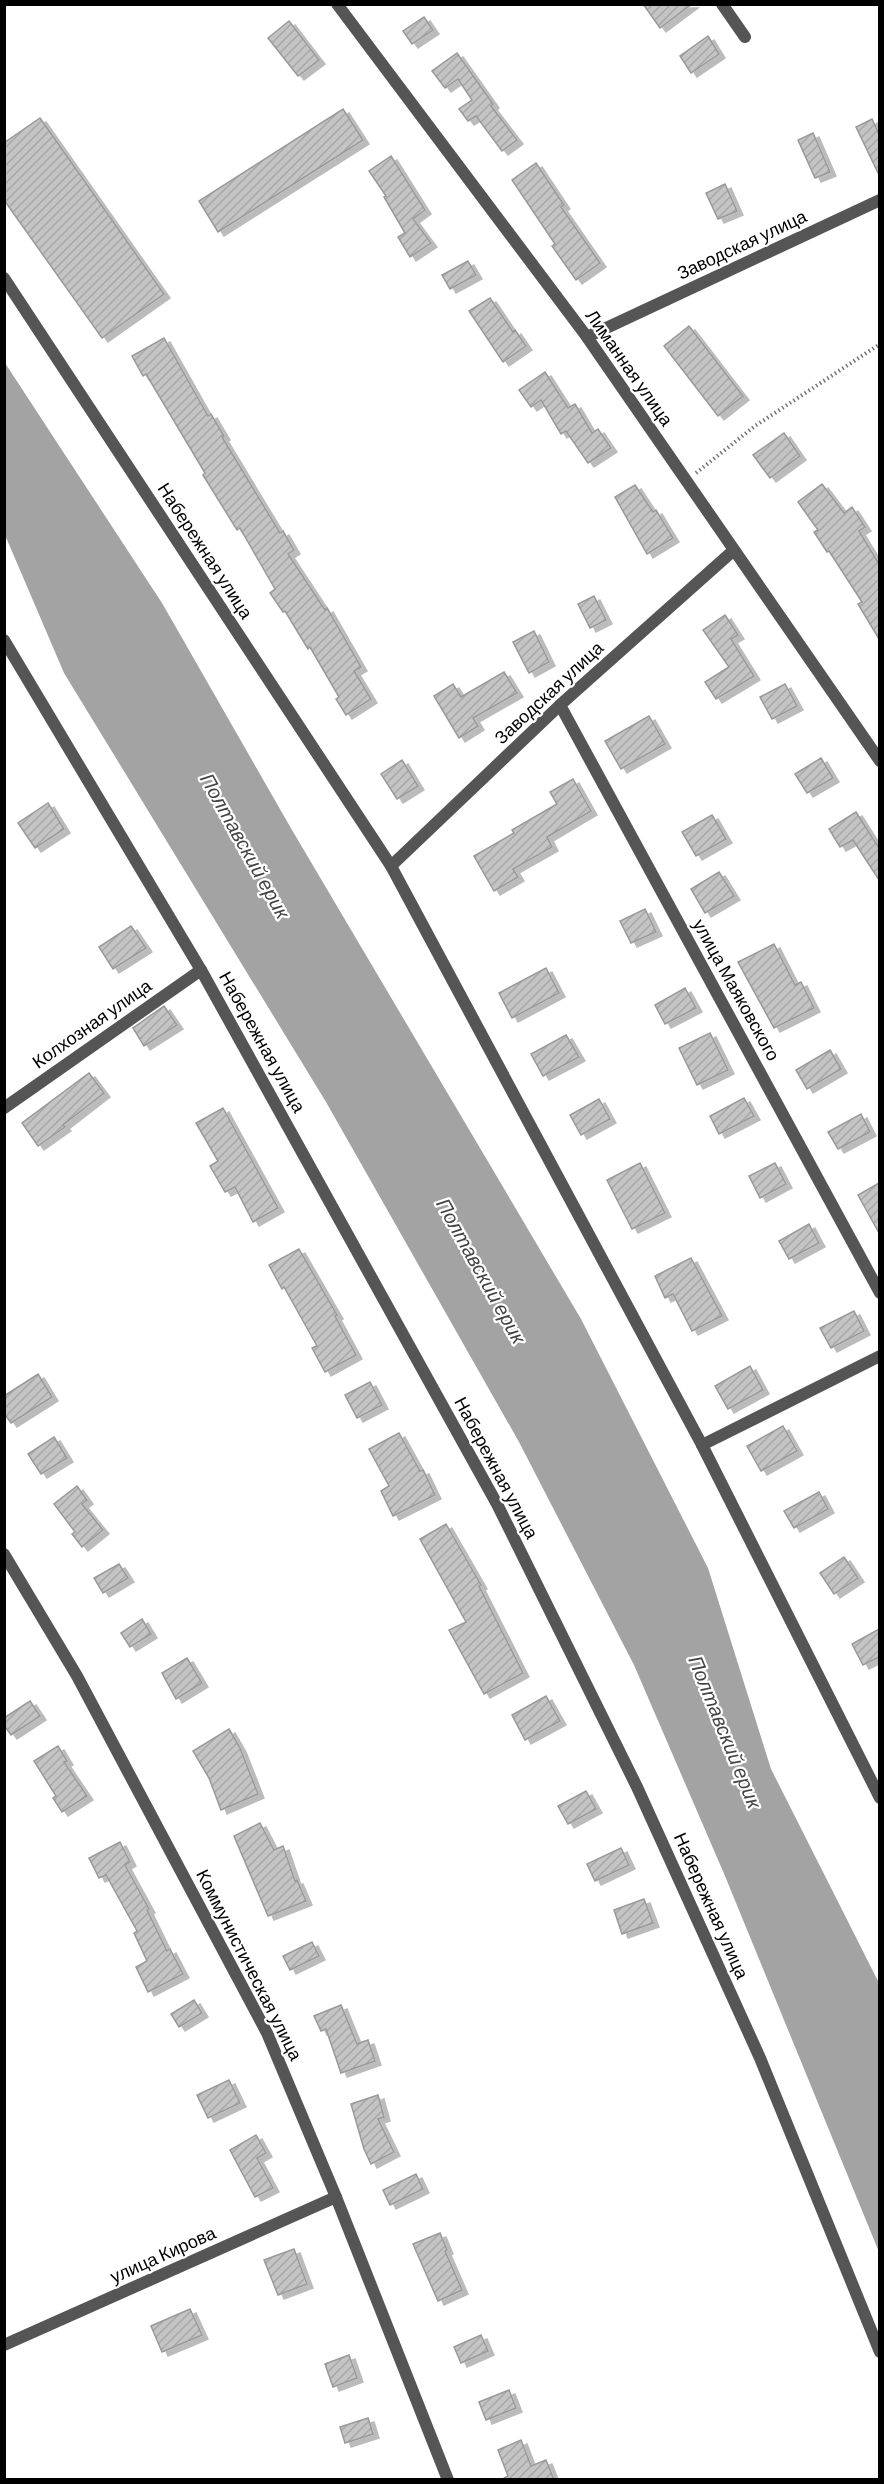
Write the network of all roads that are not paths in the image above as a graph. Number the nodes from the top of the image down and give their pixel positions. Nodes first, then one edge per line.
1 (337, 4) edge
2 (722, 4) edge
3 (745, 37) dead end
4 (879, 200) edge
5 (4, 278) edge
6 (587, 337) junction
7 (734, 550) junction
8 (4, 640) edge
9 (560, 705) junction
10 (879, 761) edge
11 (391, 866) junction
12 (201, 970) junction
13 (4, 1108) edge
14 (879, 1293) edge
15 (879, 1356) edge
16 (702, 1445) junction
17 (4, 1554) edge
18 (879, 1798) edge
19 (336, 2197) junction
20 (4, 2345) edge
21 (879, 2352) edge
22 (448, 2480) edge

1 - 6 street, Лиманная улица
2 - 3 street
4 - 6 street, Заводская улица
5 - 11 street, Набережная улица
6 - 7 street, Лиманная улица
7 - 9 street, Заводская улица
7 - 10 street, Лиманная улица
8 - 12 street, Набережная улица
9 - 11 street, Заводская улица
9 - 14 street, улица Маяковского
11 - 16 street, Набережная улица
12 - 13 street, Колхозная улица
12 - 21 street, Набережная улица
15 - 16 street
16 - 18 street, Набережная улица
17 - 19 street, Коммунистическая улица
19 - 20 street, улица Кирова
19 - 22 street, Коммунистическая улица

